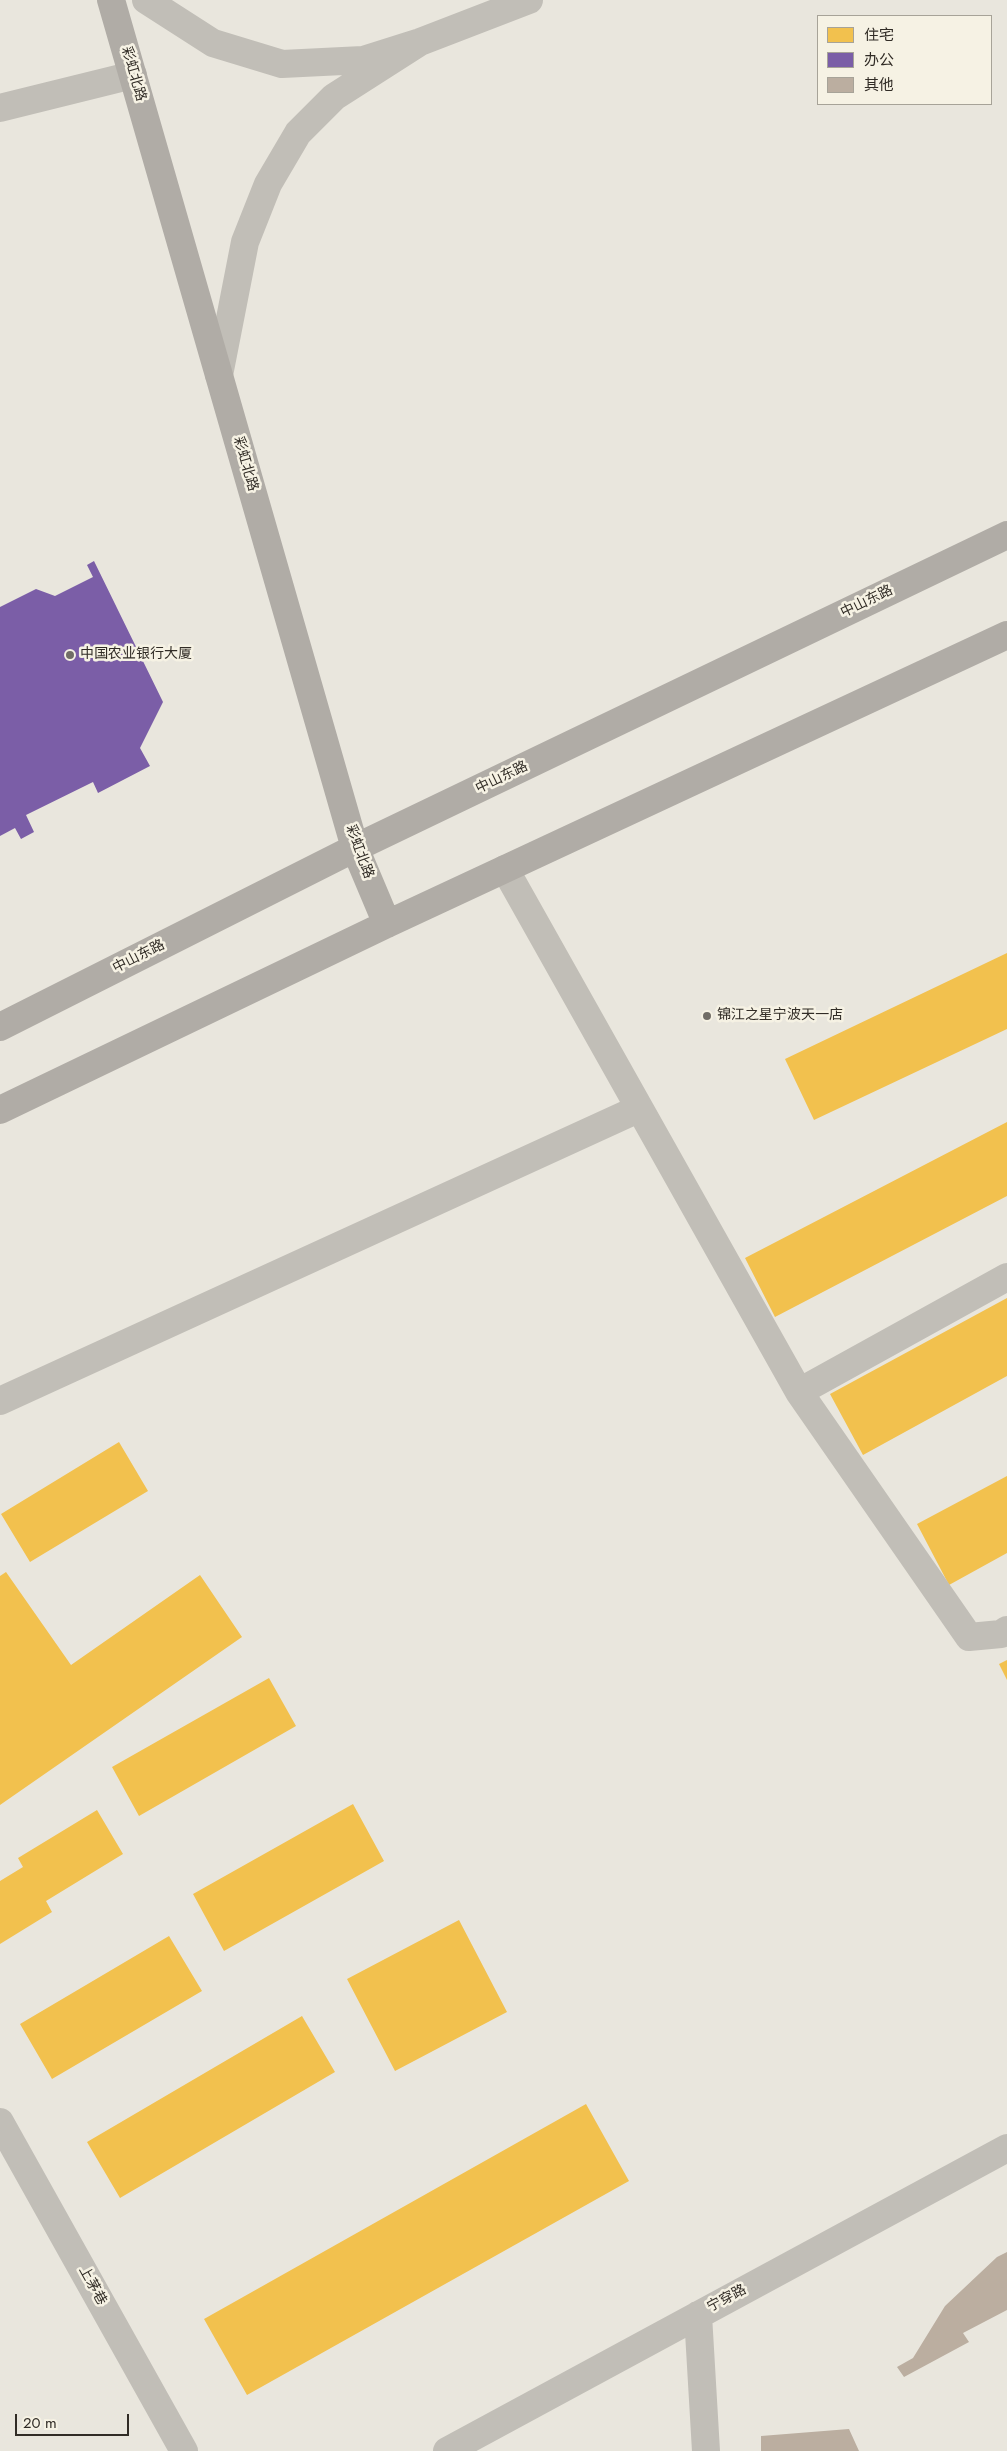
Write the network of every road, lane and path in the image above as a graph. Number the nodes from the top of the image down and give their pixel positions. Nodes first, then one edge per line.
1 (111, 0) edge
2 (146, 0) edge
3 (529, 0) edge
4 (420, 42) junction
5 (133, 75) junction
6 (0, 108) edge
7 (219, 375) junction
8 (1007, 534) edge
9 (1007, 635) edge
10 (356, 848) junction
11 (505, 869) junction
12 (387, 924) junction
13 (0, 1026) edge
14 (638, 1109) junction
15 (0, 1110) edge
16 (1007, 1277) edge
17 (799, 1392) junction
18 (0, 1401) edge
19 (1007, 1630) edge
20 (0, 2122) edge
21 (1007, 2148) edge
22 (698, 2315) junction
23 (184, 2451) edge
24 (447, 2451) edge
25 (706, 2451) edge

1 - 5 main road, 彩虹北路
2 - 4 street
3 - 4 street
4 - 7 street
5 - 6 street
5 - 7 main road, 彩虹北路
7 - 10 main road, 彩虹北路
8 - 10 main road, 中山东路
9 - 11 main road
10 - 12 main road, 彩虹北路
10 - 13 main road, 中山东路
11 - 12 main road
11 - 14 street
12 - 15 main road
14 - 17 street
14 - 18 street
16 - 17 street
17 - 19 street
20 - 23 street, 上茅巷
21 - 22 street, 宁穿路
22 - 24 street, 宁穿路
22 - 25 street

